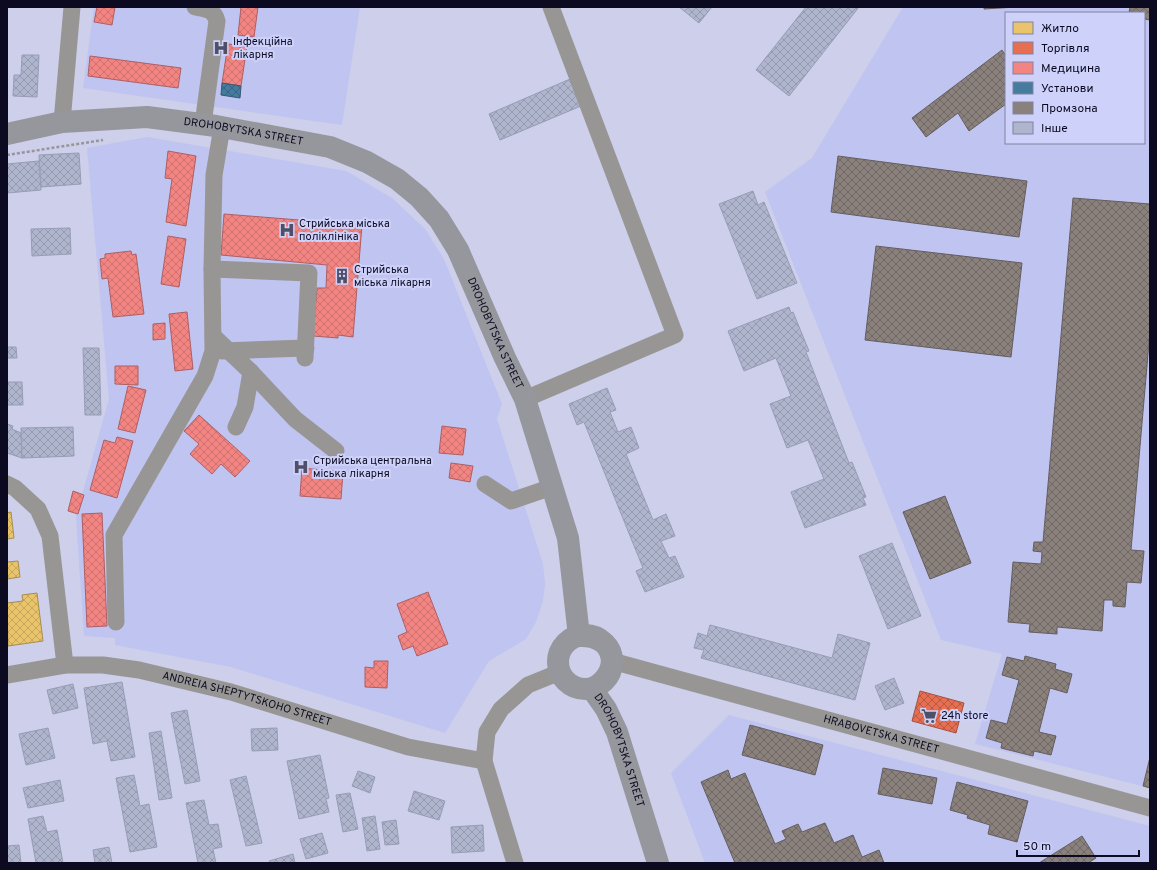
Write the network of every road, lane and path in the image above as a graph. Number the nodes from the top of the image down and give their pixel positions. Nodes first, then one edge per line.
1 (72, 7) edge
2 (195, 7) edge
3 (551, 7) edge
4 (62, 122) junction
5 (212, 126) junction
6 (7, 134) edge
7 (106, 140) dead end
8 (7, 155) edge
9 (212, 270) junction
10 (218, 346) junction
11 (251, 372) junction
12 (525, 399) junction
13 (236, 427) dead end
14 (336, 451) dead end
15 (7, 484) edge
16 (485, 484) dead end
17 (552, 487) junction
18 (116, 622) dead end
19 (579, 636) junction
20 (612, 661) junction
21 (65, 665) junction
22 (560, 672) junction
23 (7, 675) edge
24 (592, 689) junction
25 (484, 761) junction
26 (1150, 808) edge
27 (515, 863) edge
28 (658, 863) edge

1 - 4 street
2 - 5 street
3 - 12 street
4 - 5 main road, DROHOBYTSKA STREET
4 - 6 main road, DROHOBYTSKA STREET
5 - 9 street
5 - 12 main road, DROHOBYTSKA STREET
7 - 8 path
9 - 10 street
9 - 10 street
10 - 11 street
10 - 18 street
11 - 13 street
11 - 14 street
12 - 17 main road, DROHOBYTSKA STREET
15 - 21 street
16 - 17 street
17 - 19 main road, DROHOBYTSKA STREET
19 - 20 main road
19 - 22 main road
20 - 24 main road
20 - 26 street, HRABOVETSKA STREET
21 - 23 street, ANDREIA SHEPTYTSKOHO STREET
21 - 25 street, ANDREIA SHEPTYTSKOHO STREET
22 - 24 main road
22 - 25 street
24 - 28 main road, DROHOBYTSKA STREET
25 - 27 street

